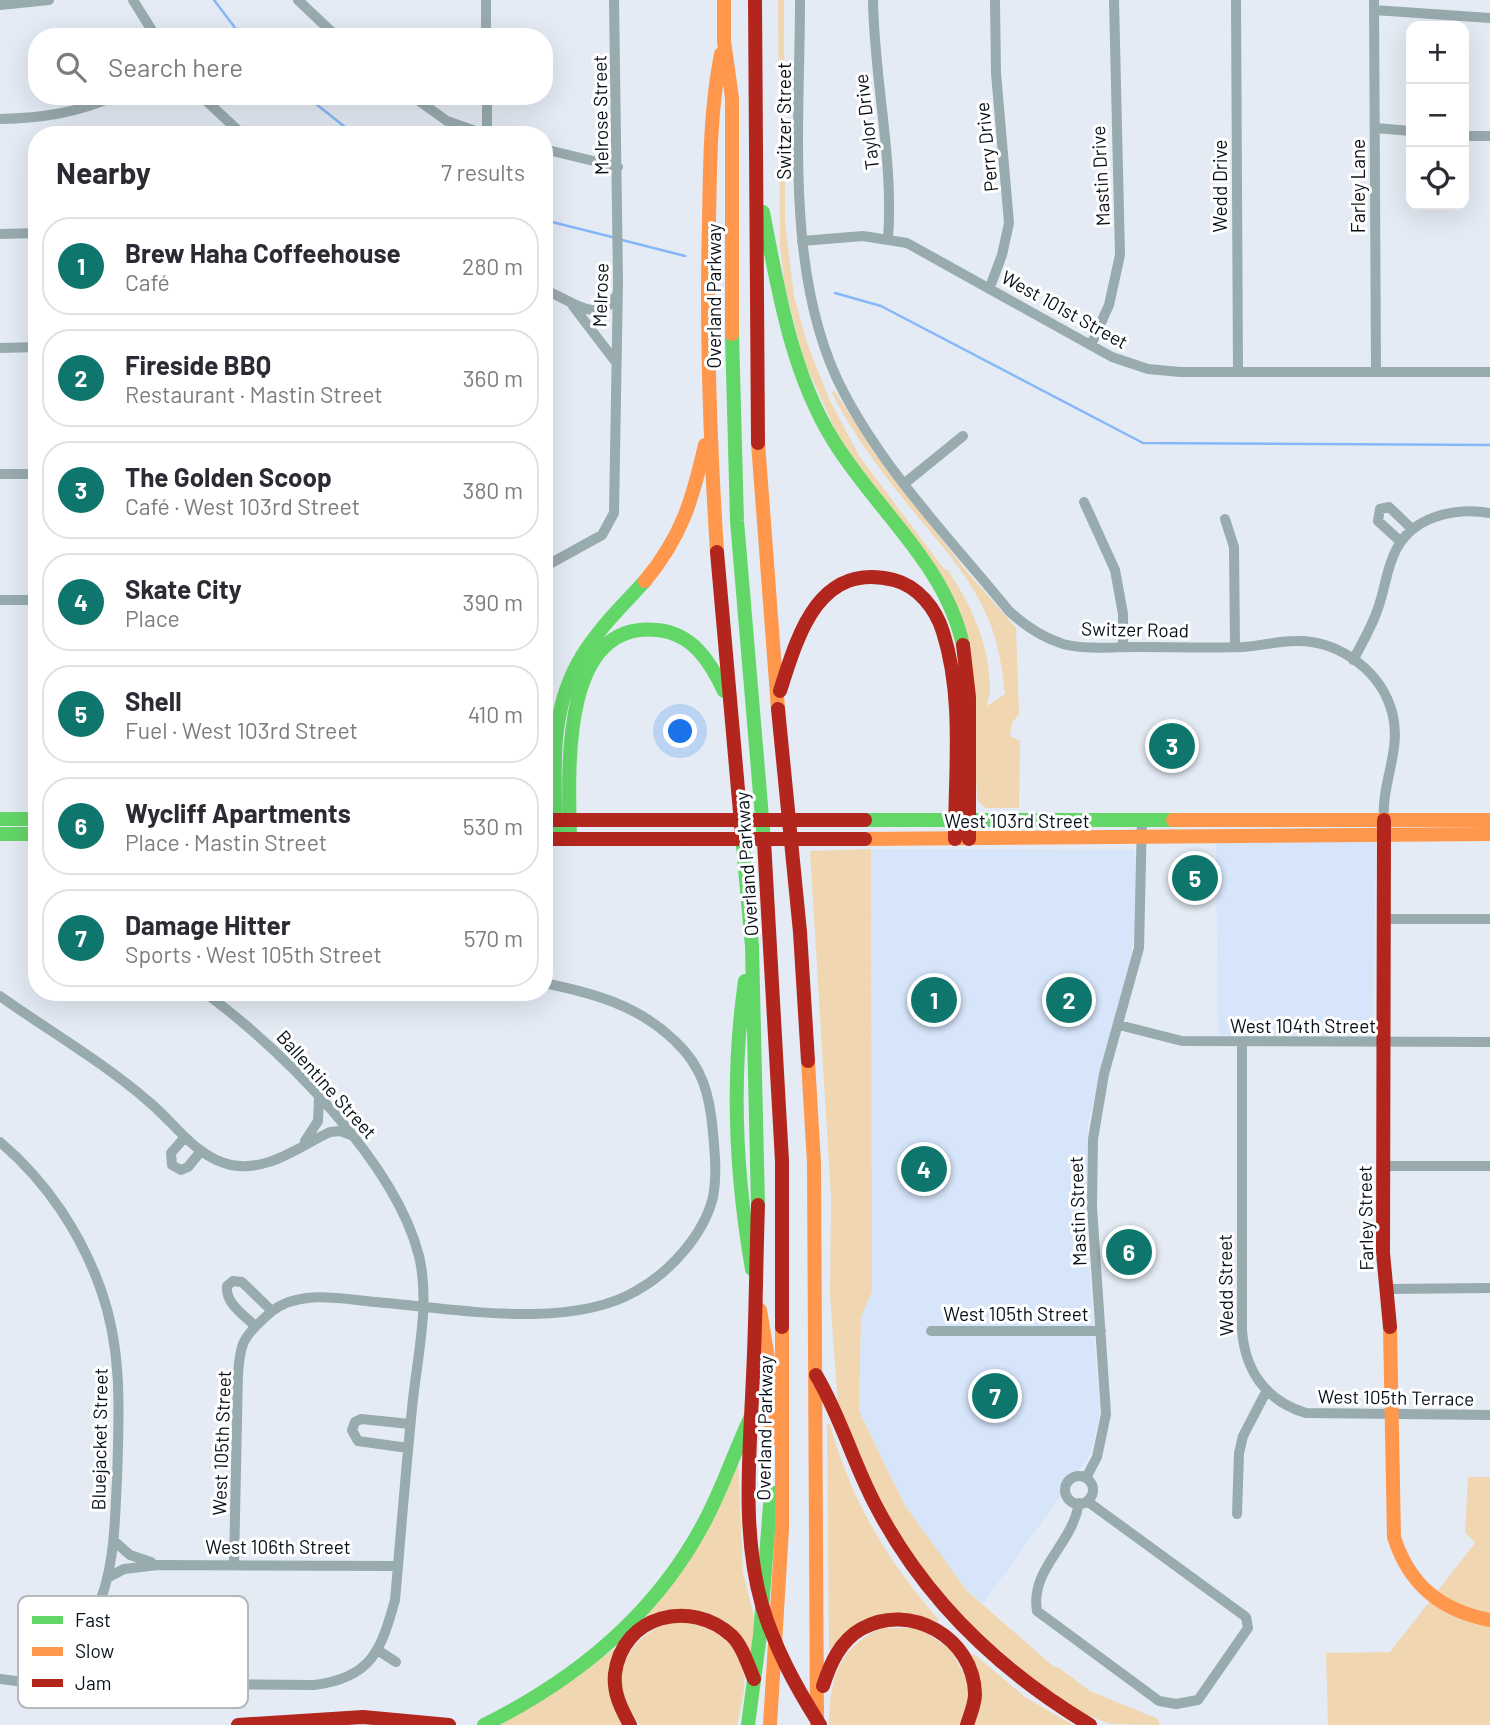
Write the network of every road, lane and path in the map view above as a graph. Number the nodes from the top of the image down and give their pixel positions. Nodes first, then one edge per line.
1 (49, 0) edge
2 (133, 0) edge
3 (298, 0) edge
4 (614, 0) edge
5 (724, 0) edge
6 (755, 0) edge
7 (800, 0) edge
8 (873, 0) edge
9 (996, 0) edge
10 (1114, 0) edge
11 (1236, 0) edge
12 (485, 1) edge
13 (0, 5) edge
14 (1374, 5) edge
15 (1490, 18) edge
16 (150, 28) edge
17 (328, 28) edge
18 (486, 28) edge
19 (724, 41) junction
20 (95, 105) edge
21 (211, 105) edge
22 (425, 105) edge
23 (487, 105) edge
24 (0, 119) edge
25 (233, 126) edge
26 (461, 126) edge
27 (487, 126) edge
28 (1375, 128) junction
29 (1406, 131) edge
30 (1469, 136) edge
31 (1490, 136) edge
32 (553, 151) edge
33 (618, 167) junction
34 (755, 171) junction
35 (618, 229) joint
36 (28, 233) edge
37 (0, 234) edge
38 (888, 239) junction
39 (802, 241) junction
40 (990, 287) junction
41 (618, 292) junction
42 (553, 295) edge
43 (573, 306) junction
44 (1091, 345) junction
45 (28, 347) edge
46 (0, 348) edge
47 (615, 362) junction
48 (1237, 372) junction
49 (1376, 372) junction
50 (1490, 372) edge
51 (709, 428) junction
52 (963, 436) dead end
53 (0, 474) edge
54 (28, 474) edge
55 (905, 483) junction
56 (1084, 502) dead end
57 (1490, 513) edge
58 (1225, 519) dead end
59 (1412, 529) junction
60 (1401, 541) junction
61 (553, 562) edge
62 (0, 600) edge
63 (28, 600) edge
64 (1235, 647) junction
65 (1123, 648) junction
66 (1353, 660) junction
67 (777, 701) junction
68 (729, 702) junction
69 (1142, 818) junction
70 (0, 819) edge
71 (28, 820) edge
72 (962, 820) junction
73 (1490, 820) edge
74 (557, 821) edge
75 (1384, 827) junction
76 (0, 834) edge
77 (28, 834) edge
78 (1490, 834) edge
79 (557, 839) edge
80 (962, 839) junction
81 (1142, 839) junction
82 (1383, 919) junction
83 (1490, 919) edge
84 (751, 946) junction
85 (553, 985) edge
86 (0, 996) edge
87 (216, 1001) edge
88 (1119, 1025) junction
89 (1242, 1042) junction
90 (1383, 1042) junction
91 (1490, 1042) edge
92 (319, 1098) junction
93 (355, 1136) junction
94 (185, 1137) junction
95 (0, 1142) edge
96 (300, 1147) junction
97 (201, 1151) junction
98 (1383, 1166) junction
99 (1490, 1166) edge
100 (1490, 1288) edge
101 (1387, 1289) junction
102 (422, 1306) junction
103 (272, 1311) junction
104 (256, 1326) junction
105 (931, 1331) dead end
106 (1101, 1331) junction
107 (815, 1373) junction
108 (1267, 1390) junction
109 (752, 1414) junction
110 (1391, 1415) junction
111 (1490, 1415) edge
112 (410, 1424) junction
113 (408, 1448) junction
114 (1086, 1478) junction
115 (1083, 1502) junction
116 (1237, 1514) dead end
117 (114, 1541) junction
118 (158, 1565) junction
119 (234, 1565) junction
120 (398, 1566) junction
121 (107, 1578) junction
122 (100, 1596) edge
123 (1490, 1620) edge
124 (379, 1651) junction
125 (396, 1662) dead end
126 (0, 1679) edge
127 (18, 1681) edge
128 (755, 1682) junction
129 (248, 1685) edge
130 (819, 1696) junction
131 (238, 1725) edge
132 (449, 1725) edge
133 (484, 1725) edge
134 (630, 1725) edge
135 (748, 1725) edge
136 (770, 1725) edge
137 (819, 1725) edge
138 (967, 1725) edge
139 (1090, 1725) edge

1 - 13 street
2 - 16 street
3 - 17 street
4 - 33 street, Melrose Street
5 - 19 main road, Overland Parkway
6 - 34 main road
7 - 39 street, Switzer Street
8 - 38 street, Taylor Drive
9 - 40 street, Perry Drive
10 - 44 street, Mastin Drive
11 - 48 street, Wedd Drive
12 - 18 street
14 - 15 street
14 - 28 street, Farley Lane
19 - 51 main road
19 - 136 main road, Overland Parkway
20 - 24 street
21 - 25 street
22 - 26 street
23 - 27 street
28 - 29 street
28 - 49 street, Farley Lane
30 - 31 street
32 - 33 street
33 - 35 street, Melrose Street
34 - 67 main road
34 - 72 main road
35 - 41 street, Melrose
36 - 37 street
38 - 39 street, West 101st Street
38 - 40 street, West 101st Street
39 - 55 street, Switzer Road
40 - 44 street, West 101st Street
41 - 43 street
41 - 47 street, Melrose
42 - 43 street
43 - 47 street
44 - 48 street, West 101st Street
45 - 46 street
47 - 61 street
48 - 49 street, West 101st Street
49 - 50 street, West 101st Street
51 - 68 main road
51 - 74 main road
52 - 55 street
53 - 54 street
55 - 65 street, Switzer Road
56 - 65 street
57 - 59 street
58 - 64 street
59 - 60 street
59 - 60 street
60 - 66 street
62 - 63 street
64 - 65 street, Switzer Road
64 - 66 street, Switzer Road
66 - 75 street, Switzer Road
67 - 72 main road
67 - 107 main road
68 - 74 main road
68 - 84 main road
69 - 72 main road, West 103rd Street
69 - 75 main road, West 103rd Street
69 - 81 street, Mastin Street
70 - 71 main road
72 - 74 main road, West 103rd Street, bridge
72 - 80 main road
73 - 75 main road, West 103rd Street
74 - 79 main road
75 - 78 main road, West 103rd Street
75 - 81 main road, West 103rd Street
75 - 82 main road, Farley Street
76 - 77 main road
79 - 80 main road, West 103rd Street, bridge
80 - 81 main road, West 103rd Street
81 - 88 street, Mastin Street
82 - 83 street
82 - 90 main road, Farley Street
84 - 109 main road, bridge
84 - 128 main road
85 - 102 street, West 105th Street
86 - 94 street
87 - 92 street, Ballentine Street
88 - 89 street, West 104th Street
88 - 106 street, Mastin Street
89 - 90 street, West 104th Street
89 - 108 street, Wedd Street
90 - 91 street, West 104th Street
90 - 98 main road, Farley Street
92 - 93 street, Ballentine Street
92 - 96 street
93 - 96 street
93 - 102 street, Ballentine Street
94 - 97 street
94 - 97 street
95 - 117 street, Bluejacket Street
96 - 97 street
98 - 99 street
98 - 101 main road, Farley Street
100 - 101 street
101 - 110 main road, Farley Street
102 - 103 street, West 105th Street
102 - 112 street, Ballentine Street
103 - 104 street, West 105th Street
103 - 104 street
104 - 119 street, West 105th Street
105 - 106 street, West 105th Street
106 - 114 street, Mastin Street
107 - 130 main road
107 - 139 main road
108 - 110 street, West 105th Terrace
108 - 116 street
109 - 133 main road
109 - 137 main road, bridge
110 - 111 street, West 105th Terrace
110 - 123 main road, Farley Street
112 - 113 street, Ballentine Street
112 - 113 street
113 - 120 street, Ballentine Street
114 - 115 street
114 - 115 street
115 - 115 street
117 - 118 street, West 106th Street
117 - 121 street, Bluejacket Street
118 - 119 street, West 106th Street
118 - 121 street, West 106th Street
119 - 120 street, West 106th Street
120 - 124 street, Ballentine Street
121 - 122 street, Bluejacket Street
124 - 125 street
124 - 129 street
126 - 127 street
128 - 134 main road
128 - 135 main road
130 - 137 main road
130 - 138 main road
131 - 132 main road

